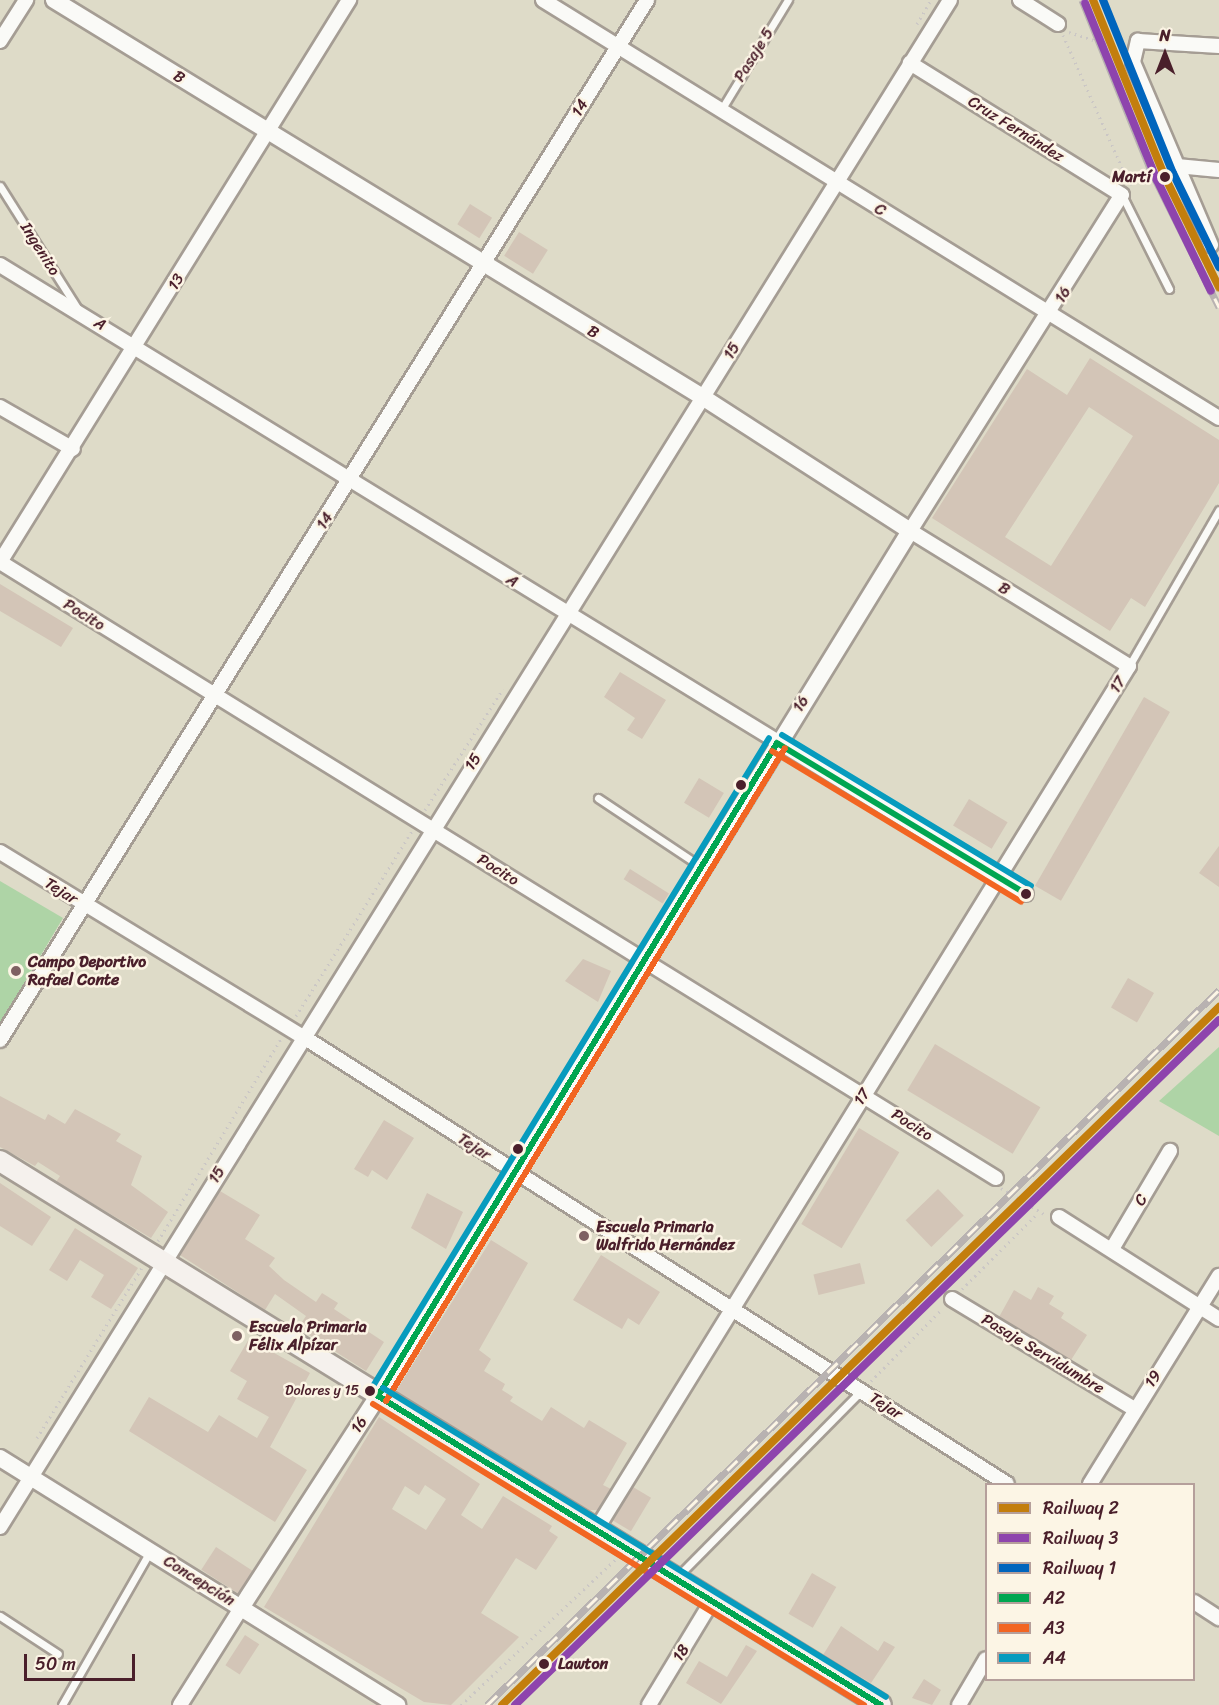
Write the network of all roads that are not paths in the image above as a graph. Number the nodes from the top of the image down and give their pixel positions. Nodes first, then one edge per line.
1 (26, 0) edge
2 (54, 0) edge
3 (349, 0) edge
4 (543, 0) edge
5 (647, 0) edge
6 (788, 0) edge
7 (950, 0) edge
8 (1020, 0) edge
9 (1058, 24) road end
10 (0, 41) edge
11 (619, 45) junction
12 (1219, 46) edge
13 (910, 63) junction
14 (721, 110) junction
15 (268, 132) junction
16 (1177, 166) junction
17 (1219, 170) edge
18 (835, 183) junction
19 (0, 186) edge
20 (1126, 189) junction
21 (1211, 245) dead end
22 (0, 265) edge
23 (484, 266) junction
24 (1169, 289) dead end
25 (80, 312) junction
26 (1051, 314) junction
27 (137, 345) junction
28 (704, 398) junction
29 (0, 408) edge
30 (1219, 418) edge
31 (73, 449) junction
32 (351, 479) junction
33 (1219, 510) edge
34 (910, 531) junction
35 (0, 562) edge
36 (568, 616) junction
37 (1129, 666) junction
38 (216, 697) junction
39 (777, 743) junction
40 (598, 798) dead end
41 (431, 828) junction
42 (0, 852) edge
43 (703, 868) junction
44 (999, 876) junction
45 (1026, 894) dead end
46 (85, 905) junction
47 (645, 962) junction
48 (302, 1036) junction
49 (0, 1040) edge
50 (864, 1094) junction
51 (1170, 1152) dead end
52 (0, 1161) edge
53 (516, 1173) junction
54 (996, 1178) road end
55 (1059, 1217) road end
56 (1112, 1250) junction
57 (157, 1257) junction
58 (1219, 1276) edge
59 (952, 1299) dead end
60 (1200, 1307) junction
61 (731, 1310) junction
62 (1219, 1318) edge
63 (862, 1390) junction
64 (378, 1396) junction
65 (1134, 1409) junction
66 (0, 1458) edge
67 (24, 1473) junction
68 (1004, 1483) edge
69 (1091, 1483) edge
70 (0, 1527) edge
71 (596, 1530) junction
72 (150, 1551) junction
73 (676, 1579) junction
74 (712, 1601) junction
75 (1195, 1603) edge
76 (241, 1608) junction
77 (0, 1616) edge
78 (1219, 1618) edge
79 (58, 1654) dead end
80 (985, 1662) edge
81 (62, 1705) edge
82 (180, 1705) edge
83 (397, 1705) edge
84 (649, 1705) edge
85 (881, 1705) edge
86 (959, 1705) edge

1 - 10 street
2 - 15 street, B
3 - 15 street, 13
4 - 11 street, C
5 - 11 street, 14
6 - 14 lane, Pasaje 5
7 - 13 street, 15
8 - 9 street
11 - 14 street, C
11 - 23 street, 14
12 - 16 street
13 - 18 street, 15
13 - 20 street, Cruz Fernández
14 - 18 street, C
15 - 23 street, B
15 - 27 street, 13
16 - 17 street
16 - 21 street
18 - 26 street, C
18 - 28 street, 15
19 - 25 lane, Ingenito
20 - 24 lane
20 - 26 street, 16
22 - 25 street, A
23 - 28 street, B
23 - 32 street, 14
25 - 27 street, A
26 - 30 street, C
26 - 34 street, 16
27 - 31 street, 13
27 - 32 street, A
28 - 34 street, B
28 - 36 street, 15
29 - 31 street
31 - 35 street, 13
32 - 36 street, A
32 - 38 street, 14
33 - 37 lane
34 - 37 street, B
34 - 39 street, 16
35 - 38 street, Pocito
36 - 39 street, A
36 - 41 street, 15
37 - 44 street, 17
38 - 41 street, Pocito
38 - 46 street, 14
39 - 43 street, 16
39 - 44 street, A
40 - 43 lane
41 - 47 street, Pocito
41 - 48 street, 15
42 - 46 street, Tejar
43 - 47 street, 16
44 - 45 street, A
44 - 50 street, 17
46 - 48 street, Tejar
46 - 49 street, 14
47 - 50 street, Pocito
47 - 53 street, 16
48 - 53 street, Tejar
48 - 57 street, 15
50 - 54 street, Pocito
50 - 61 street, 17
51 - 56 street, C
52 - 57 main road
53 - 61 street, Tejar
53 - 64 street, 16
55 - 56 street
56 - 60 street
57 - 64 main road
57 - 67 street, 15
58 - 60 street, 19
59 - 65 street, Pasaje Servidumbre
60 - 62 street
60 - 65 street, 19
61 - 63 street, Tejar
61 - 71 street, 17
63 - 68 street, Tejar
63 - 73 lane
64 - 71 main road
64 - 76 street, 16
65 - 69 street, 19
66 - 67 street, Concepción
67 - 70 street, 15
67 - 72 street, Concepción
71 - 73 main road
72 - 76 street, Concepción
72 - 81 lane
73 - 74 main road
74 - 84 street, 18
74 - 85 main road
75 - 78 street
76 - 82 street, 16
76 - 83 street, Concepción
77 - 79 lane
80 - 86 street

